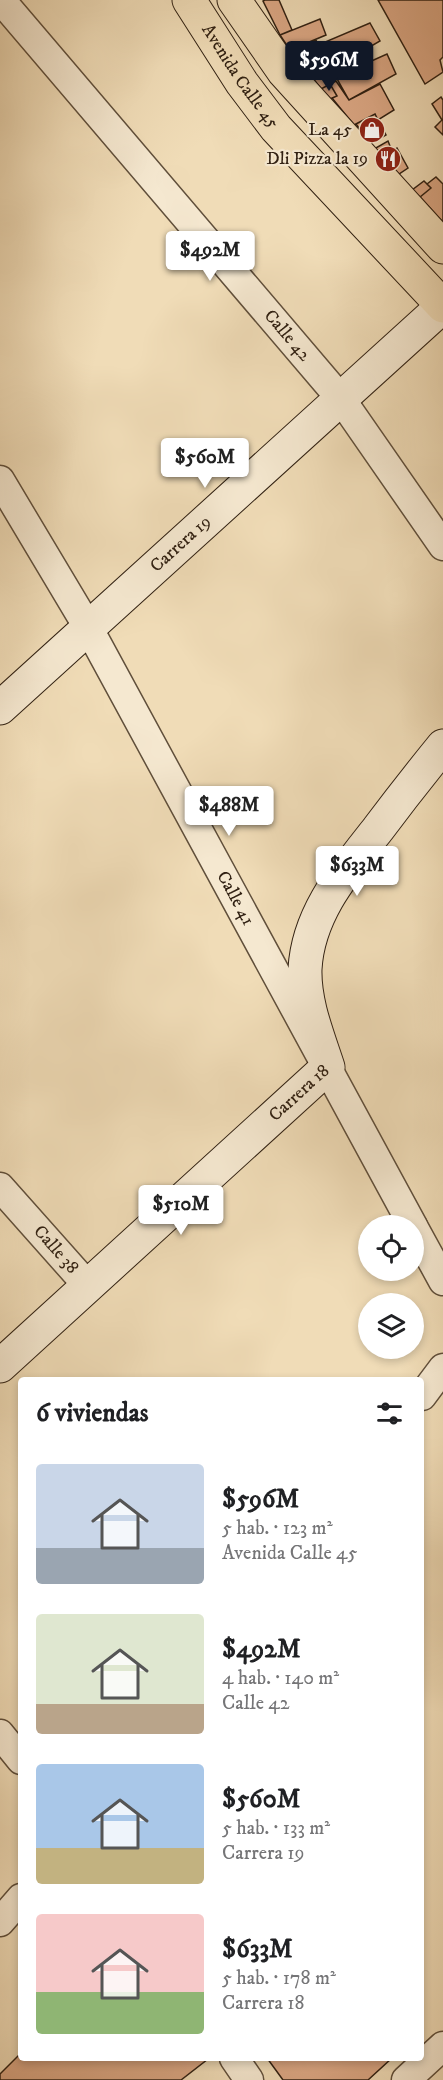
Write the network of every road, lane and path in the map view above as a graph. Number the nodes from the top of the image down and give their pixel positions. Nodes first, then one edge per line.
1 (1, 0) edge
2 (189, 0) edge
3 (234, 0) edge
4 (443, 247) edge
5 (443, 306) edge
6 (341, 399) junction
7 (0, 480) edge
8 (443, 546) edge
9 (89, 629) junction
10 (0, 708) edge
11 (443, 746) edge
12 (328, 1068) junction
13 (0, 1187) edge
14 (407, 1215) edge
15 (424, 1246) edge
16 (443, 1281) edge
17 (88, 1287) junction
18 (0, 1366) edge
19 (443, 1368) edge
20 (424, 1393) edge
21 (0, 1734) edge
22 (18, 1756) edge
23 (18, 1901) edge
24 (0, 1922) edge
25 (443, 2046) edge
26 (236, 2061) edge
27 (249, 2080) edge
28 (406, 2080) edge

1 - 6 street, Calle 42
2 - 5 main road, Avenida Calle 45
3 - 4 main road, Avenida Calle 45
5 - 6 street, Carrera 19
6 - 8 street, Calle 42
6 - 9 street, Carrera 19
7 - 9 street, Calle 41
9 - 10 street, Carrera 19
9 - 12 street, Calle 41
11 - 12 street, Carrera 18
12 - 14 street, Calle 41
12 - 17 street, Carrera 18
13 - 17 street, Calle 38
15 - 16 street, Calle 41
17 - 18 street, Carrera 18
19 - 20 street
21 - 22 street
23 - 24 street
25 - 28 street
26 - 27 street

